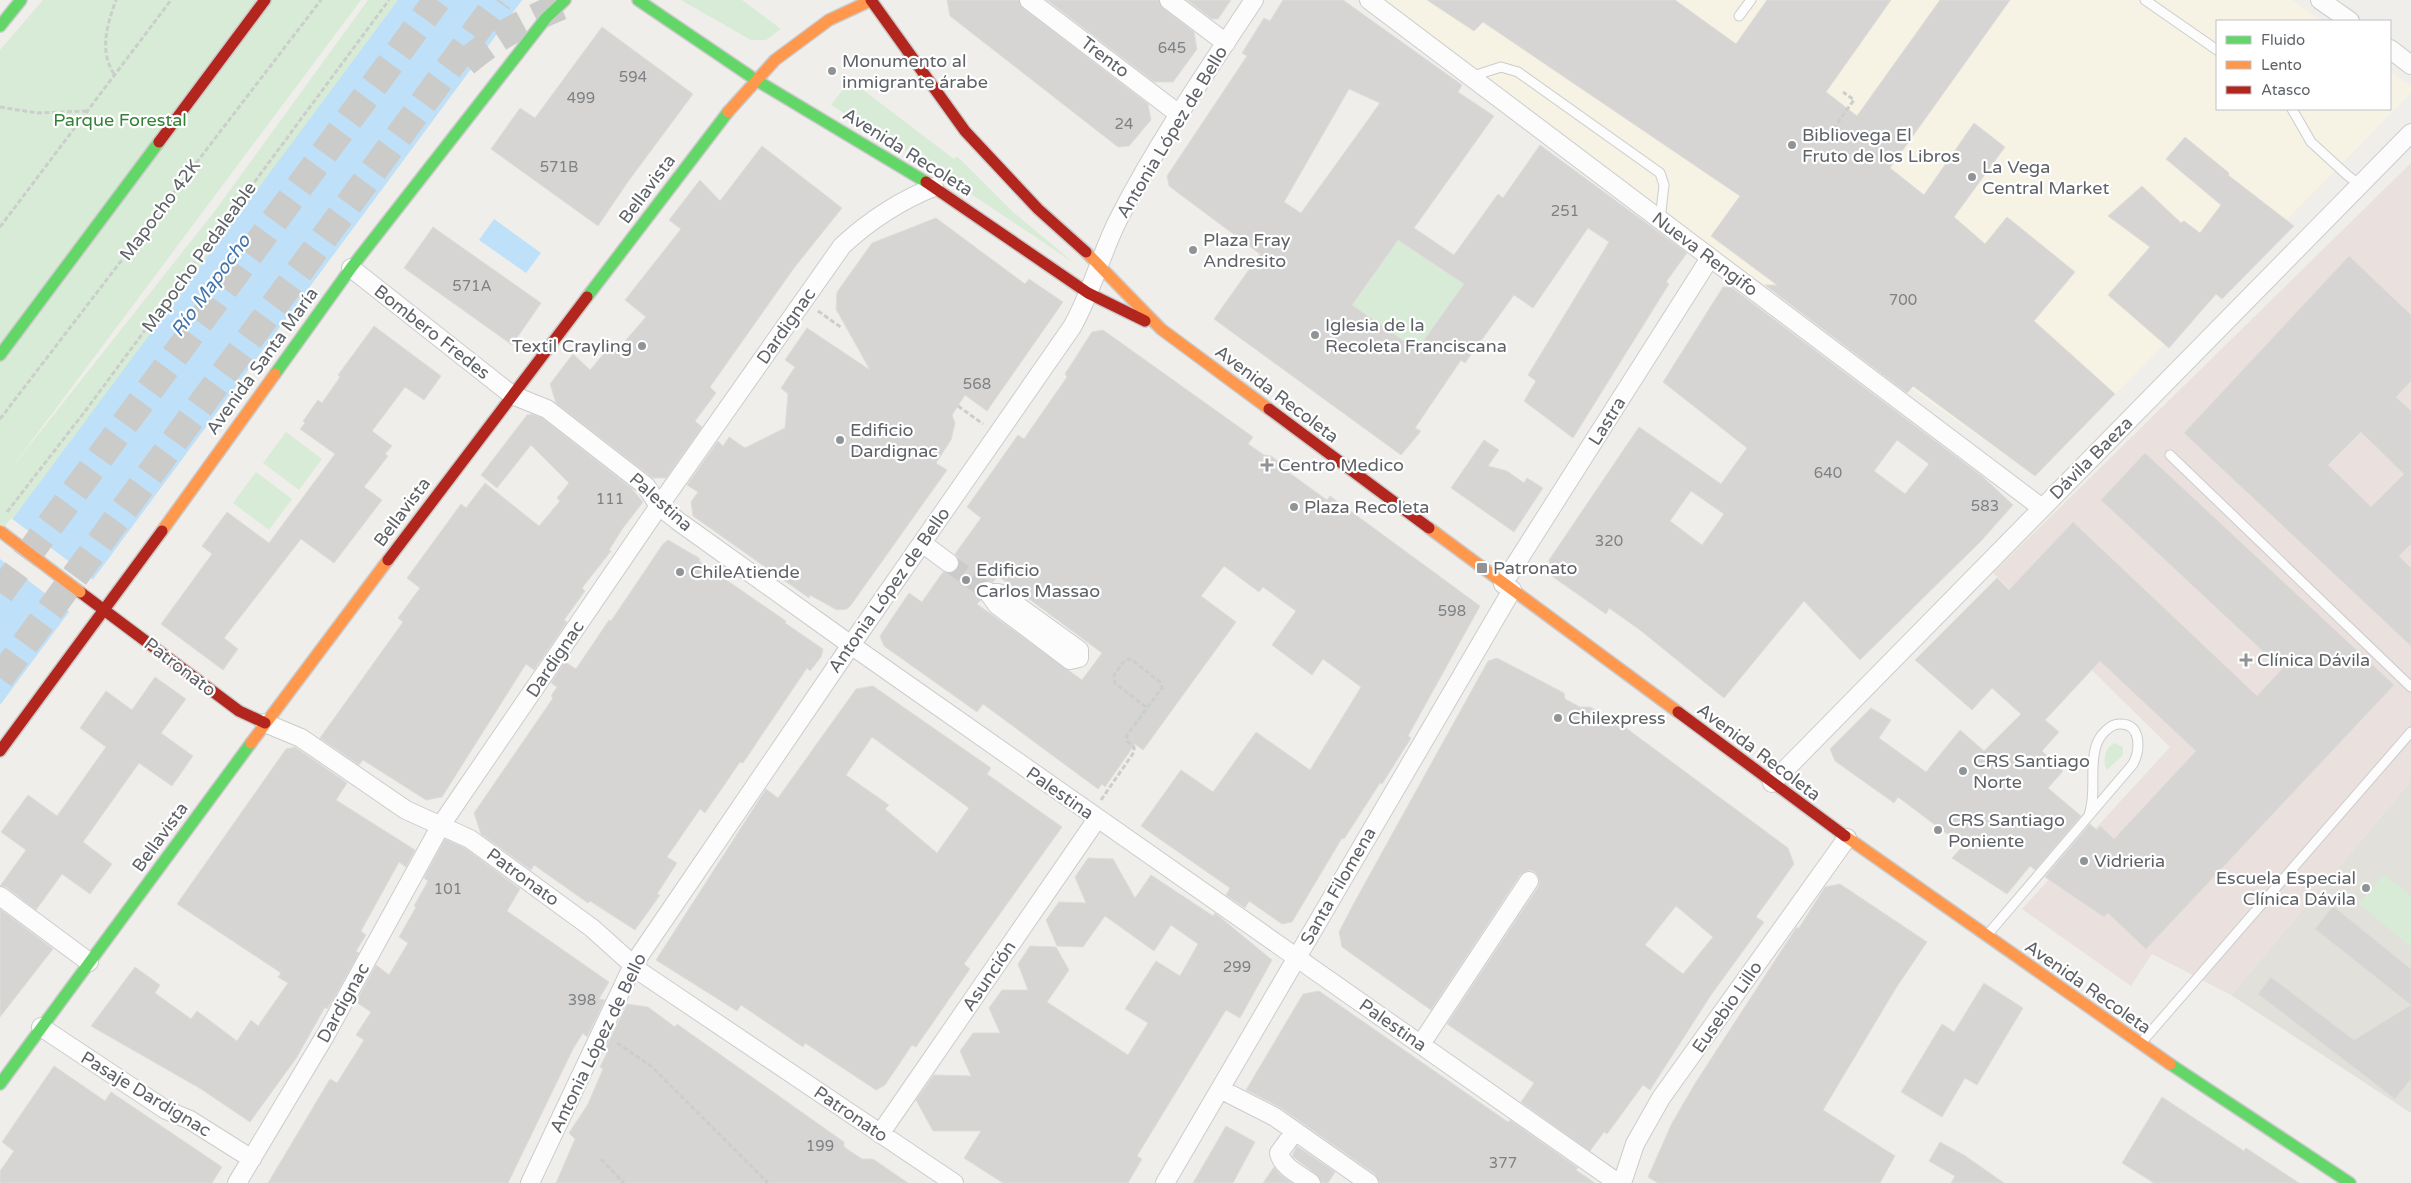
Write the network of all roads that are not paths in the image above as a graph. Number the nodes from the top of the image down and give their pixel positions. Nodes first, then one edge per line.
1 (21, 0) edge
2 (265, 0) edge
3 (565, 0) edge
4 (638, 0) edge
5 (871, 0) edge
6 (1029, 0) edge
7 (1169, 0) edge
8 (1254, 0) edge
9 (1368, 0) edge
10 (1751, 0) edge
11 (2145, 0) edge
12 (2320, 0) edge
13 (1740, 16) dead end
14 (2349, 20) edge
15 (0, 26) edge
16 (1226, 42) junction
17 (2216, 49) edge
18 (2391, 51) edge
19 (2411, 65) edge
20 (1470, 77) junction
21 (756, 80) junction
22 (2293, 110) edge
23 (1180, 115) junction
24 (2411, 133) edge
25 (2360, 185) junction
26 (934, 187) junction
27 (1660, 220) junction
28 (1710, 258) junction
29 (1099, 264) junction
30 (351, 268) junction
31 (1088, 293) junction
32 (1161, 329) junction
33 (0, 355) edge
34 (512, 395) junction
35 (2170, 455) dead end
36 (660, 506) junction
37 (2042, 508) junction
38 (0, 532) edge
39 (922, 543) junction
40 (949, 563) tunnel mouth
41 (1507, 587) junction
42 (989, 592) joint
43 (105, 610) junction
44 (850, 645) junction
45 (2411, 687) edge
46 (265, 723) junction
47 (2411, 732) edge
48 (0, 751) edge
49 (1772, 783) junction
50 (2089, 815) junction
51 (1094, 817) junction
52 (441, 825) junction
53 (1847, 838) junction
54 (1529, 881) dead end
55 (0, 896) edge
56 (1986, 936) junction
57 (1297, 957) junction
58 (89, 962) junction
59 (633, 966) junction
60 (41, 1027) junction
61 (1421, 1044) junction
62 (2140, 1044) junction
63 (0, 1084) edge
64 (1220, 1089) junction
65 (1295, 1131) junction
66 (880, 1134) junction
67 (252, 1159) junction
68 (2329, 1177) edge
69 (237, 1183) edge
70 (530, 1183) edge
71 (954, 1183) edge
72 (1165, 1183) edge
73 (1311, 1183) edge
74 (1369, 1183) edge
75 (1618, 1183) edge
76 (1622, 1183) edge
77 (2350, 1183) edge

1 - 15 main road
2 - 33 main road
3 - 30 main road, Avenida Santa María
4 - 21 main road, Avenida Recoleta
5 - 21 main road, Bellavista
5 - 29 main road, Avenida Recoleta
6 - 23 street, Trento
7 - 16 street
8 - 16 street, Antonia López de Bello
9 - 20 street, Nueva Rengifo
10 - 13 lane
11 - 17 lane
12 - 14 street
16 - 23 street, Antonia López de Bello
18 - 19 street
20 - 27 street, Nueva Rengifo
20 - 27 lane
21 - 26 main road, Avenida Recoleta
21 - 34 main road, Bellavista
22 - 25 lane
23 - 29 street, Antonia López de Bello
24 - 25 street, Dávila Baeza
25 - 37 street, Dávila Baeza
26 - 31 main road, Avenida Recoleta
26 - 36 street, Dardignac
27 - 28 street, Nueva Rengifo
28 - 37 street, Nueva Rengifo
28 - 41 street, Lastra
29 - 31 street, Antonia López de Bello
29 - 32 main road, Avenida Recoleta
30 - 34 street, Bombero Fredes
30 - 43 main road, Avenida Santa María
31 - 32 main road, Avenida Recoleta
31 - 39 street, Antonia López de Bello
32 - 41 main road, Avenida Recoleta
34 - 36 street, Palestina
34 - 46 main road, Bellavista
35 - 45 lane
36 - 44 street, Palestina
36 - 52 street, Dardignac
37 - 49 street, Dávila Baeza
38 - 43 main road, Patronato, bridge
39 - 40 street
39 - 44 street, Antonia López de Bello
41 - 49 main road, Avenida Recoleta
41 - 57 street, Santa Filomena
42 - 42 street
43 - 46 main road, Patronato
43 - 48 main road, Avenida Santa María
44 - 51 street, Palestina
44 - 59 street, Antonia López de Bello
46 - 52 street, Patronato
46 - 58 main road, Bellavista
47 - 62 lane
49 - 53 main road, Avenida Recoleta
50 - 50 lane
50 - 56 lane
51 - 57 street, Palestina
51 - 66 street, Asunción
52 - 59 street, Patronato
52 - 67 street, Dardignac
53 - 56 main road, Avenida Recoleta
53 - 76 street, Eusebio Lillo
54 - 61 street
55 - 58 street
56 - 62 main road, Avenida Recoleta
57 - 61 street, Palestina
57 - 64 street, Santa Filomena
58 - 60 main road, Bellavista
59 - 66 street, Patronato
59 - 70 street, Antonia López de Bello
60 - 63 main road, Bellavista
60 - 67 street, Pasaje Dardignac
61 - 75 street, Palestina
62 - 68 main road, Avenida Recoleta
64 - 65 street
64 - 72 street, Santa Filomena
65 - 73 street
65 - 74 street
66 - 71 street, Patronato
67 - 69 street, Dardignac
68 - 77 main road, Avenida Recoleta

